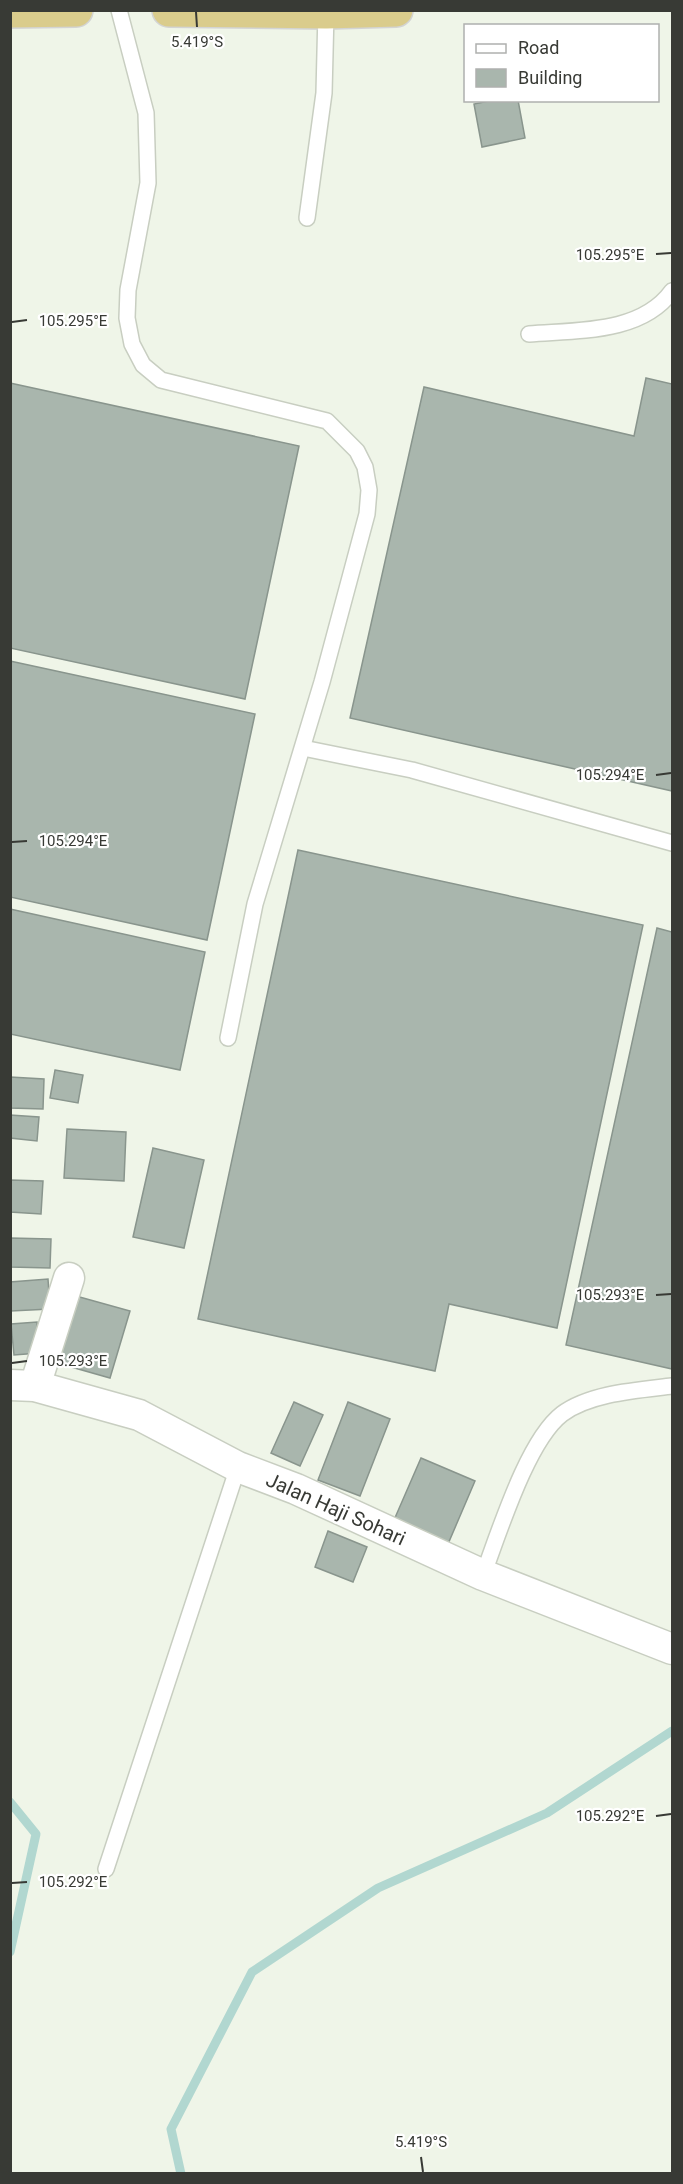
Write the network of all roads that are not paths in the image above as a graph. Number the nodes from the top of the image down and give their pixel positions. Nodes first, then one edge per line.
1 (76, 10) edge
2 (119, 10) edge
3 (169, 10) edge
4 (396, 10) edge
5 (10, 11) edge
6 (326, 12) junction
7 (307, 218) dead end
8 (672, 291) edge
9 (529, 334) dead end
10 (303, 748) junction
11 (672, 843) edge
12 (228, 1038) dead end
13 (69, 1278) dead end
14 (23, 1385) edge
15 (672, 1386) edge
16 (238, 1467) junction
17 (483, 1575) junction
18 (666, 1646) edge
19 (106, 1869) dead end

1 - 5 highway
2 - 10 lane
3 - 6 highway
4 - 6 highway
6 - 7 lane
8 - 9 lane
10 - 11 lane
10 - 12 lane
13 - 14 street
14 - 16 street, Jalan Haji Sohari
15 - 17 lane
16 - 17 street, Jalan Haji Sohari
16 - 19 lane
17 - 18 street, Jalan Haji Sohari

